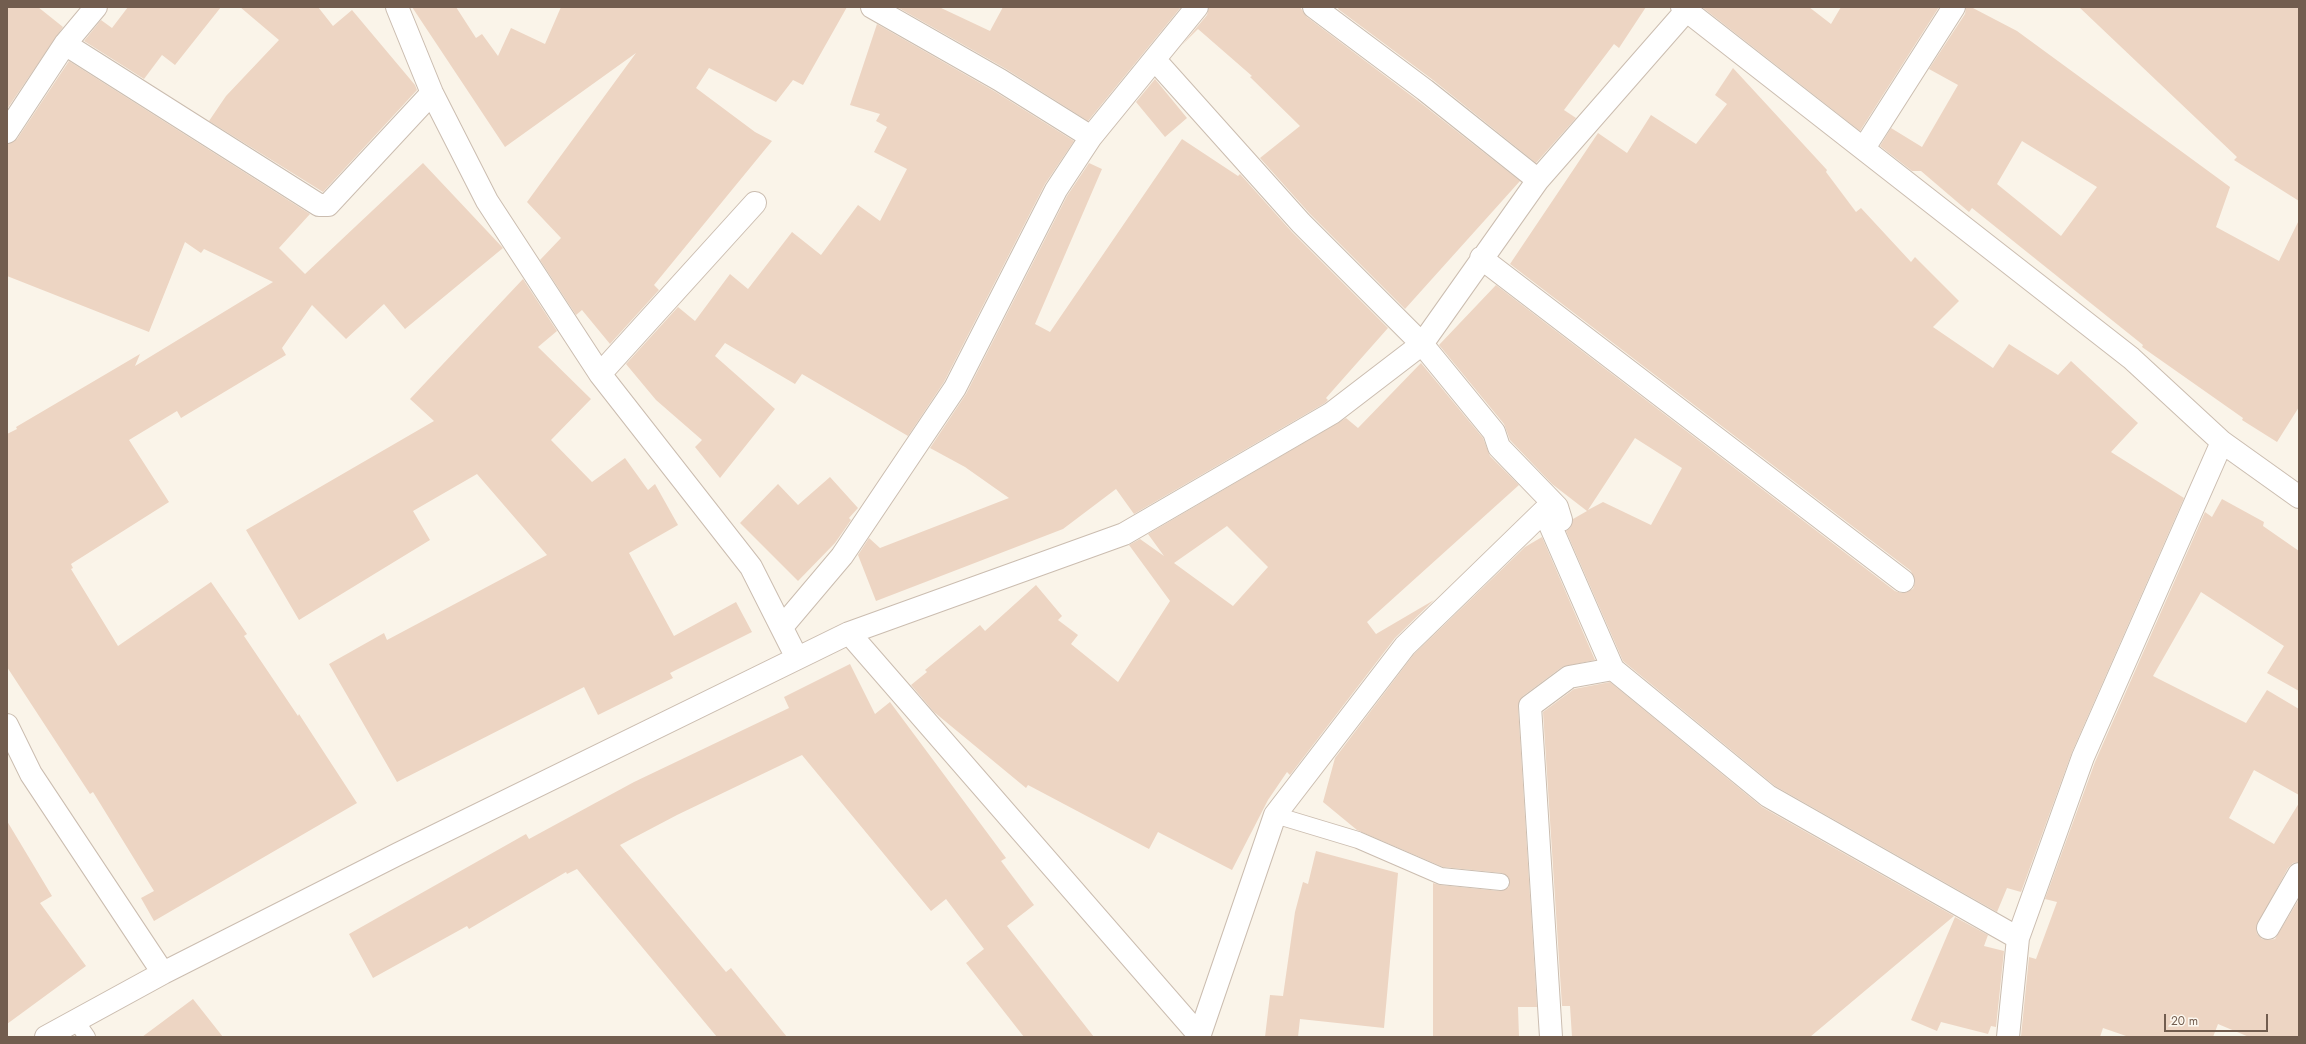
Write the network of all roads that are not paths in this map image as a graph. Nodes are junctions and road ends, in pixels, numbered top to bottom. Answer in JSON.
{"nodes":[{"id":1,"x":96,"y":7,"type":"edge"},
{"id":2,"x":397,"y":7,"type":"edge"},
{"id":3,"x":872,"y":7,"type":"edge"},
{"id":4,"x":1197,"y":7,"type":"edge"},
{"id":5,"x":1314,"y":7,"type":"edge"},
{"id":6,"x":1954,"y":7,"type":"edge"},
{"id":7,"x":1684,"y":9,"type":"edge"},
{"id":8,"x":65,"y":44,"type":"junction"},
{"id":9,"x":1155,"y":60,"type":"junction"},
{"id":10,"x":432,"y":93,"type":"junction"},
{"id":11,"x":7,"y":132,"type":"edge"},
{"id":12,"x":1091,"y":137,"type":"junction"},
{"id":13,"x":1864,"y":148,"type":"junction"},
{"id":14,"x":1538,"y":180,"type":"junction"},
{"id":15,"x":755,"y":203,"type":"dead end"},
{"id":16,"x":1481,"y":258,"type":"junction"},
{"id":17,"x":1422,"y":344,"type":"junction"},
{"id":18,"x":600,"y":374,"type":"junction"},
{"id":19,"x":2222,"y":442,"type":"junction"},
{"id":20,"x":2299,"y":497,"type":"edge"},
{"id":21,"x":1903,"y":581,"type":"dead end"},
{"id":22,"x":782,"y":628,"type":"junction"},
{"id":23,"x":849,"y":633,"type":"junction"},
{"id":24,"x":796,"y":658,"type":"junction"},
{"id":25,"x":1613,"y":669,"type":"junction"},
{"id":26,"x":7,"y":725,"type":"edge"},
{"id":27,"x":1275,"y":814,"type":"junction"},
{"id":28,"x":2299,"y":874,"type":"edge"},
{"id":29,"x":1501,"y":882,"type":"dead end"},
{"id":30,"x":2268,"y":928,"type":"dead end"},
{"id":31,"x":2018,"y":938,"type":"junction"},
{"id":32,"x":163,"y":974,"type":"junction"},
{"id":33,"x":82,"y":1029,"type":"edge"},
{"id":34,"x":1199,"y":1036,"type":"edge"},
{"id":35,"x":46,"y":1037,"type":"edge"},
{"id":36,"x":1551,"y":1037,"type":"edge"},
{"id":37,"x":2008,"y":1037,"type":"edge"}],
"edges":[{"from":1,"to":8,"type":"street"},
{"from":2,"to":10,"type":"street"},
{"from":3,"to":12,"type":"street"},
{"from":4,"to":9,"type":"street"},
{"from":5,"to":14,"type":"street"},
{"from":6,"to":13,"type":"street"},
{"from":7,"to":13,"type":"street"},
{"from":7,"to":14,"type":"street"},
{"from":8,"to":10,"type":"street"},
{"from":8,"to":11,"type":"street"},
{"from":9,"to":12,"type":"street"},
{"from":9,"to":17,"type":"street"},
{"from":10,"to":18,"type":"street"},
{"from":12,"to":22,"type":"street"},
{"from":13,"to":19,"type":"street"},
{"from":14,"to":16,"type":"street"},
{"from":15,"to":18,"type":"street"},
{"from":16,"to":17,"type":"street"},
{"from":16,"to":21,"type":"street"},
{"from":17,"to":23,"type":"street"},
{"from":17,"to":25,"type":"street"},
{"from":18,"to":22,"type":"street"},
{"from":19,"to":20,"type":"street"},
{"from":19,"to":31,"type":"street"},
{"from":22,"to":24,"type":"street"},
{"from":23,"to":24,"type":"street"},
{"from":23,"to":34,"type":"street"},
{"from":24,"to":32,"type":"street"},
{"from":25,"to":27,"type":"street"},
{"from":25,"to":31,"type":"street"},
{"from":25,"to":36,"type":"street"},
{"from":26,"to":32,"type":"street"},
{"from":27,"to":29,"type":"lane"},
{"from":27,"to":34,"type":"street"},
{"from":28,"to":30,"type":"street"},
{"from":31,"to":37,"type":"street"},
{"from":32,"to":33,"type":"street"},
{"from":33,"to":35,"type":"street"}]}
